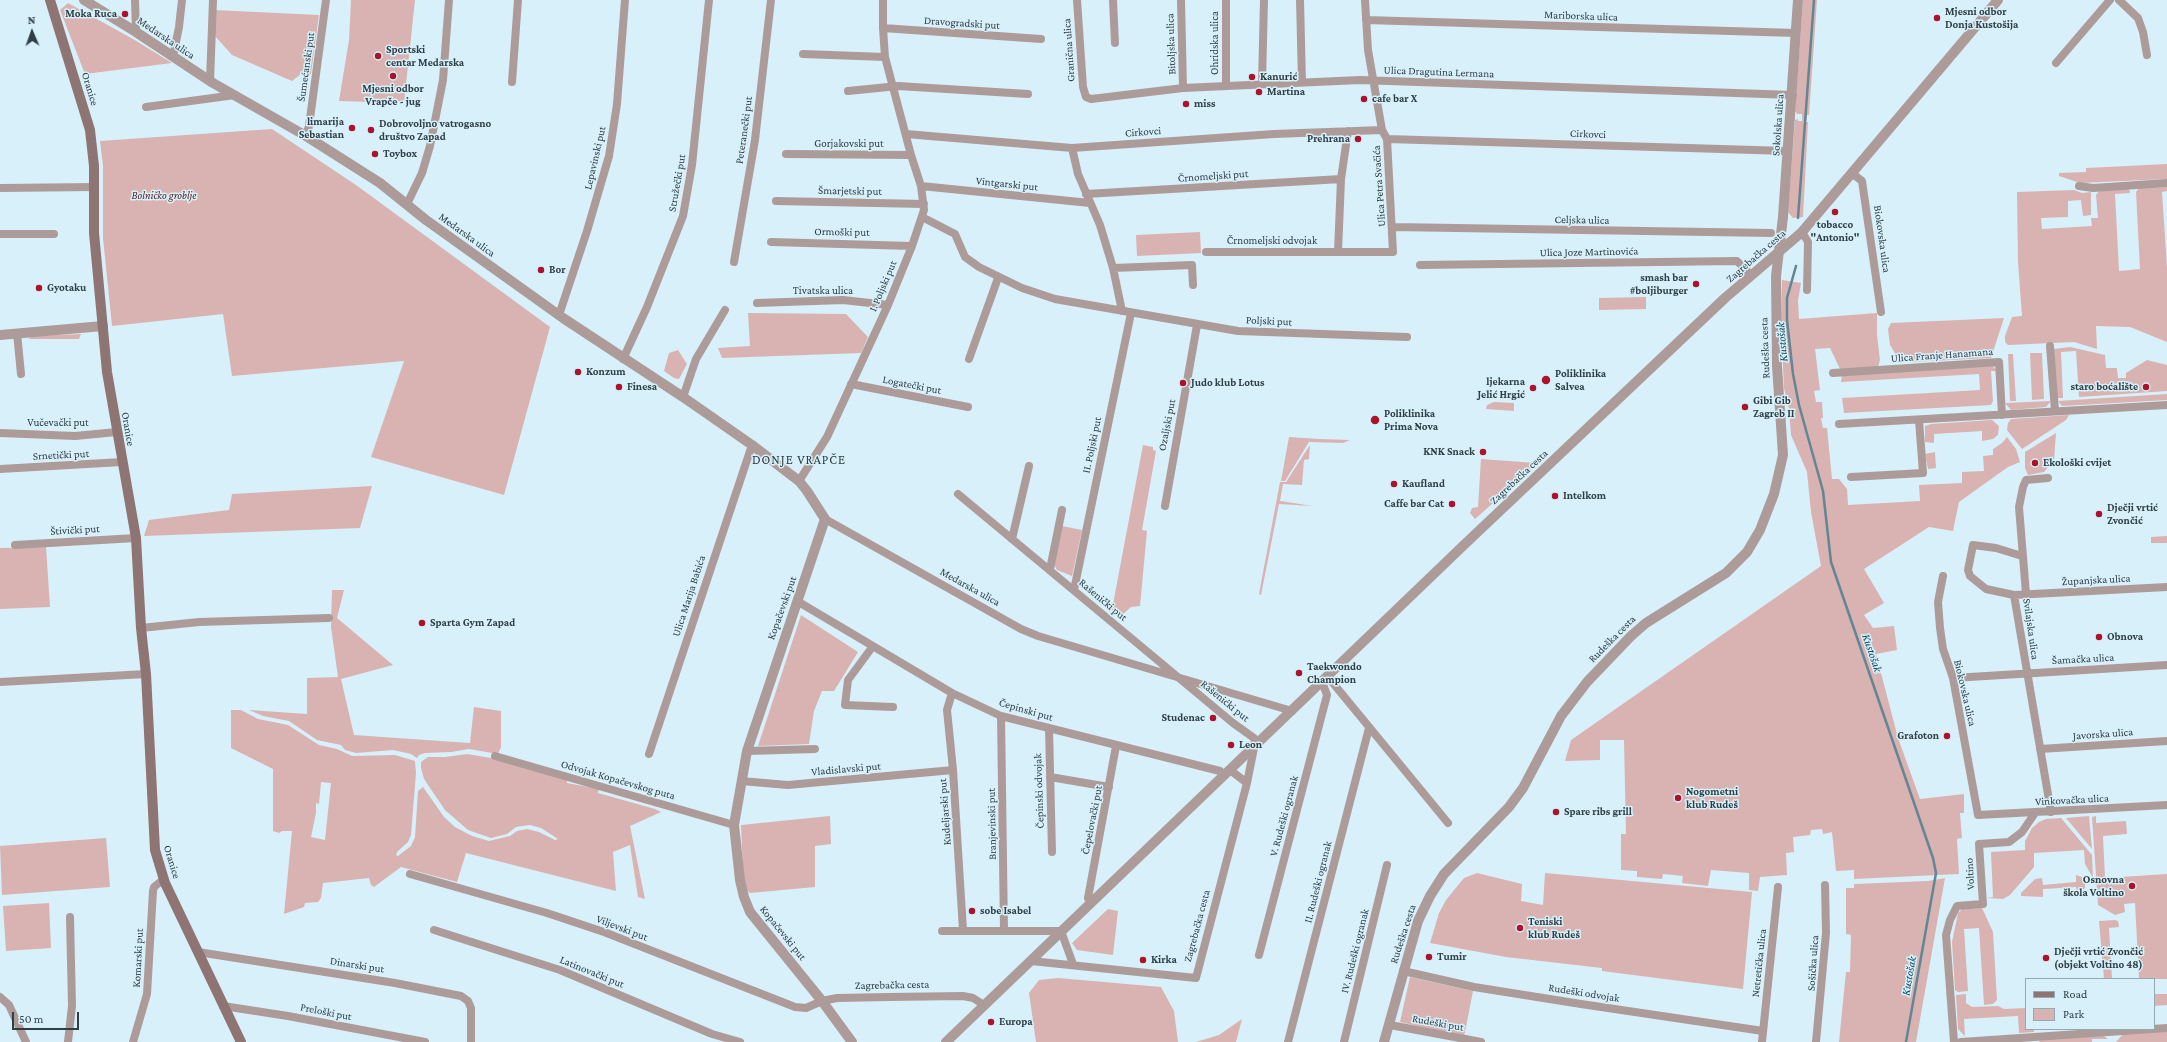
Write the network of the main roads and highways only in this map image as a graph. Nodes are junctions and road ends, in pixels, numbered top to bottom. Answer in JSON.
{"nodes":[{"id":1,"x":50,"y":0,"type":"edge"},
{"id":2,"x":241,"y":1042,"type":"edge"}],
"edges":[{"from":1,"to":2,"type":"main road","name":"Oranice"}]}
